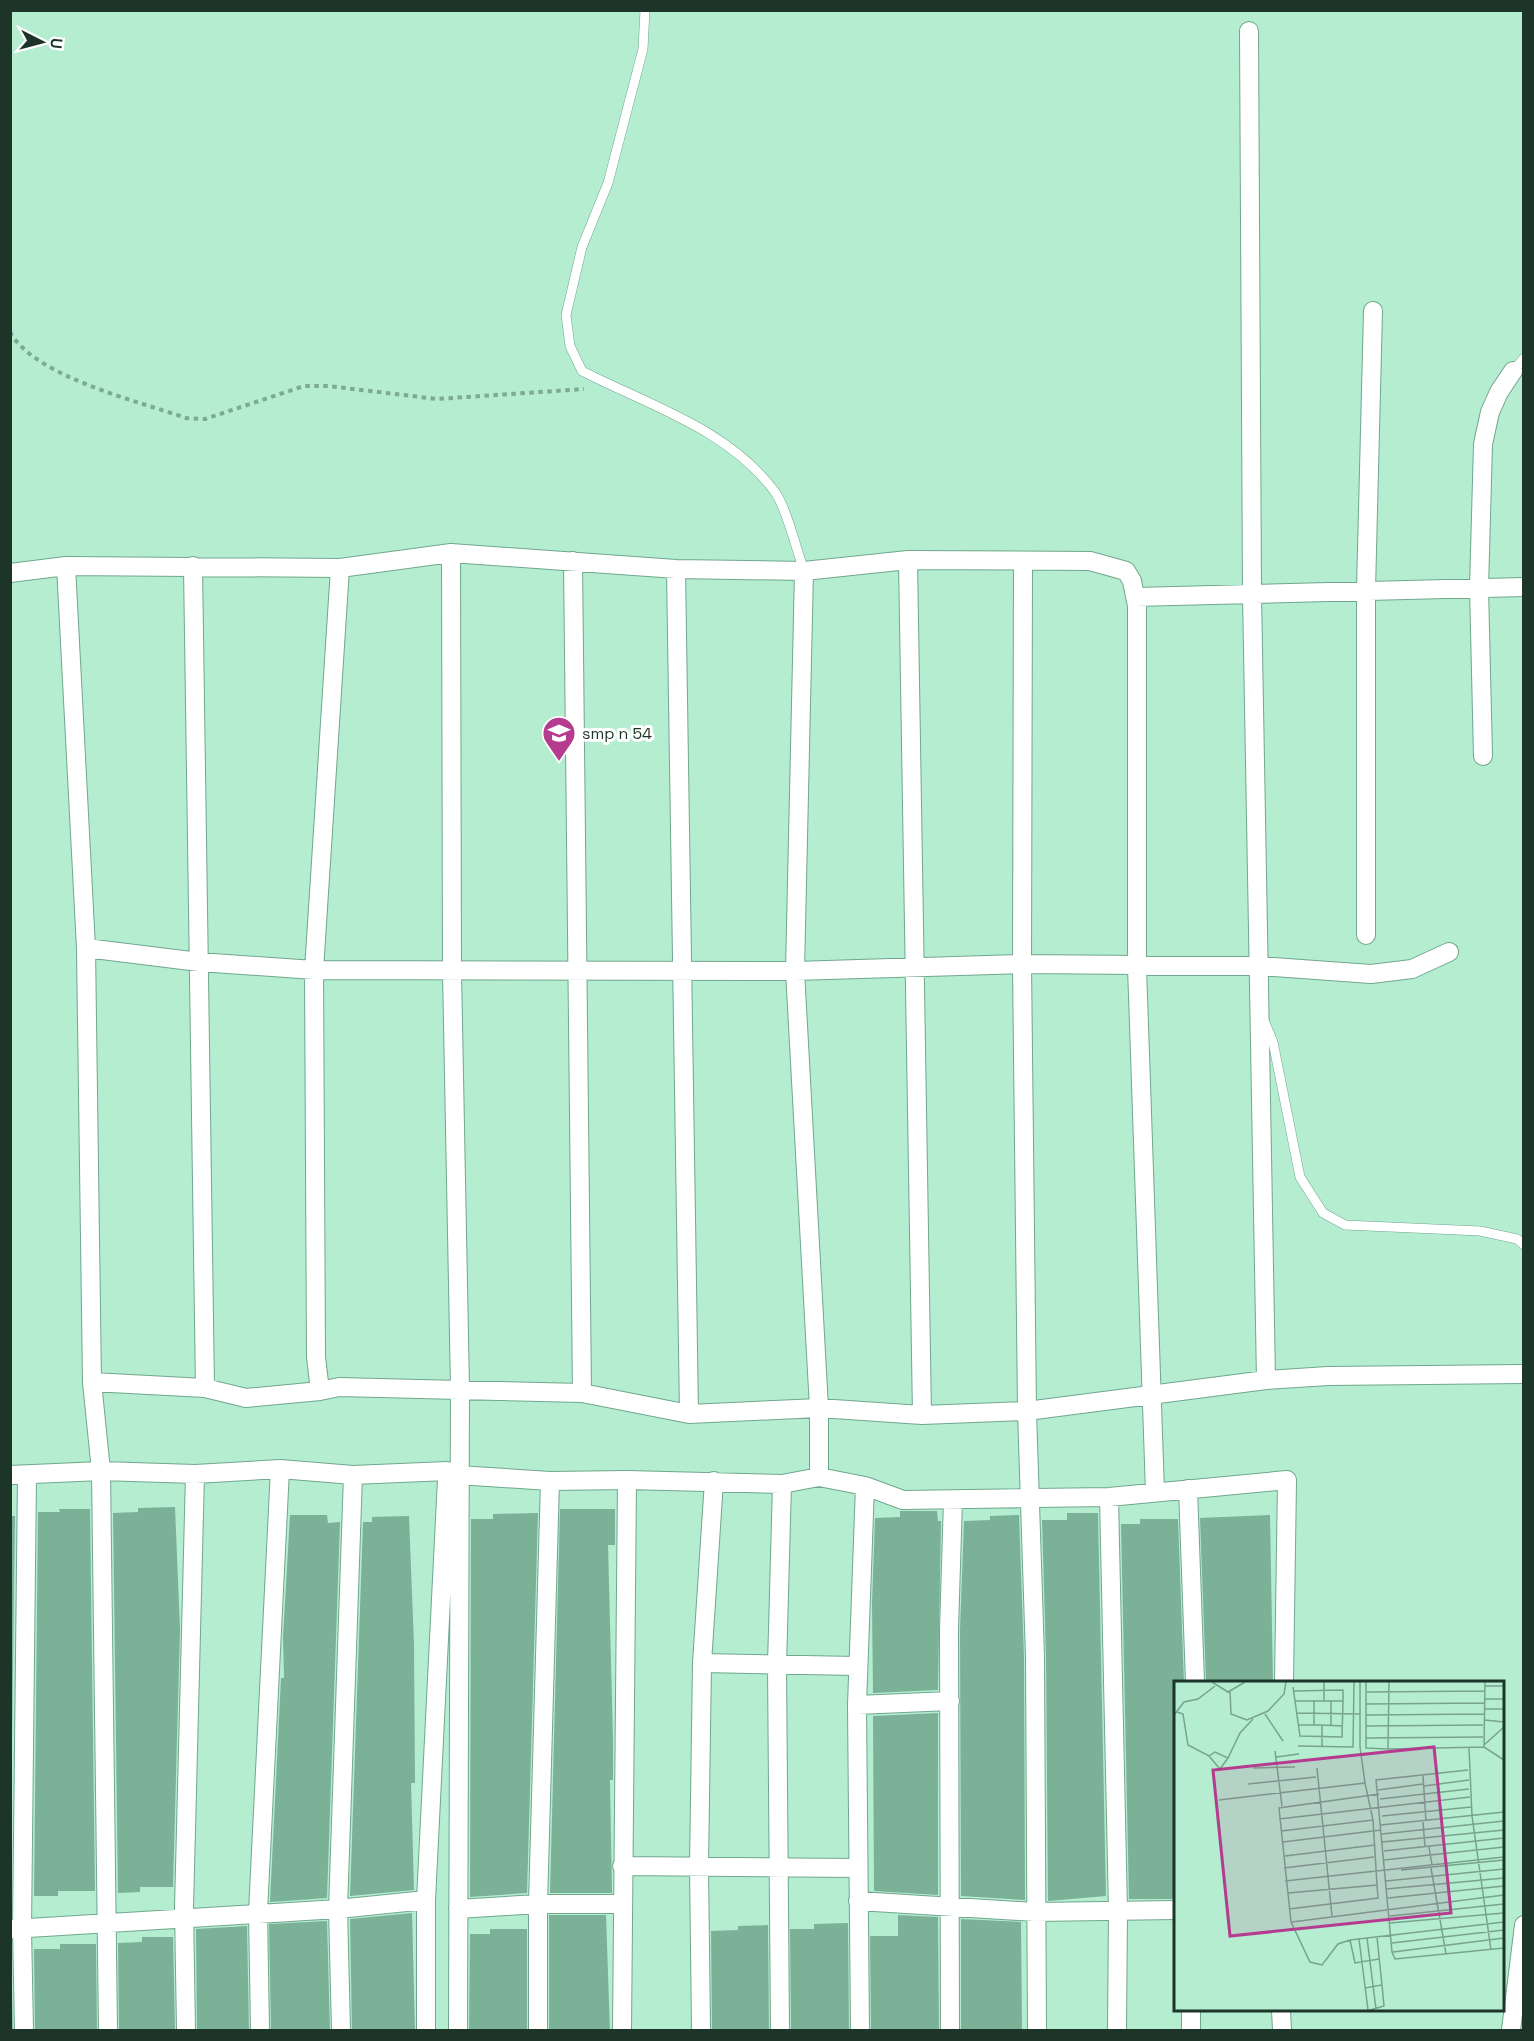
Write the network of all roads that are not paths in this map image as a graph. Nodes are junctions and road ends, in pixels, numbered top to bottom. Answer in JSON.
{"nodes":[{"id":1,"x":645,"y":10,"type":"edge"},
{"id":2,"x":1248,"y":31,"type":"dead end"},
{"id":3,"x":1373,"y":311,"type":"dead end"},
{"id":4,"x":1518,"y":365,"type":"edge"},
{"id":5,"x":451,"y":553,"type":"junction"},
{"id":6,"x":908,"y":560,"type":"junction"},
{"id":7,"x":573,"y":561,"type":"junction"},
{"id":8,"x":1023,"y":562,"type":"junction"},
{"id":9,"x":66,"y":566,"type":"junction"},
{"id":10,"x":193,"y":566,"type":"junction"},
{"id":11,"x":340,"y":568,"type":"junction"},
{"id":12,"x":676,"y":569,"type":"junction"},
{"id":13,"x":804,"y":571,"type":"junction"},
{"id":14,"x":10,"y":573,"type":"edge"},
{"id":15,"x":1524,"y":587,"type":"edge"},
{"id":16,"x":1479,"y":588,"type":"junction"},
{"id":17,"x":1366,"y":590,"type":"junction"},
{"id":18,"x":1252,"y":593,"type":"junction"},
{"id":19,"x":1135,"y":597,"type":"junction"},
{"id":20,"x":1483,"y":756,"type":"dead end"},
{"id":21,"x":1366,"y":935,"type":"dead end"},
{"id":22,"x":86,"y":948,"type":"junction"},
{"id":23,"x":1449,"y":952,"type":"dead end"},
{"id":24,"x":199,"y":962,"type":"junction"},
{"id":25,"x":1022,"y":964,"type":"junction"},
{"id":26,"x":1258,"y":966,"type":"junction"},
{"id":27,"x":1137,"y":967,"type":"junction"},
{"id":28,"x":314,"y":970,"type":"junction"},
{"id":29,"x":914,"y":970,"type":"junction"},
{"id":30,"x":452,"y":971,"type":"junction"},
{"id":31,"x":576,"y":971,"type":"junction"},
{"id":32,"x":683,"y":971,"type":"junction"},
{"id":33,"x":795,"y":971,"type":"junction"},
{"id":34,"x":1258,"y":1008,"type":"junction"},
{"id":35,"x":1524,"y":1245,"type":"edge"},
{"id":36,"x":1524,"y":1374,"type":"edge"},
{"id":37,"x":1266,"y":1380,"type":"junction"},
{"id":38,"x":92,"y":1382,"type":"junction"},
{"id":39,"x":205,"y":1388,"type":"junction"},
{"id":40,"x":460,"y":1389,"type":"junction"},
{"id":41,"x":320,"y":1391,"type":"junction"},
{"id":42,"x":582,"y":1393,"type":"junction"},
{"id":43,"x":1152,"y":1396,"type":"junction"},
{"id":44,"x":819,"y":1408,"type":"junction"},
{"id":45,"x":1027,"y":1411,"type":"junction"},
{"id":46,"x":689,"y":1414,"type":"junction"},
{"id":47,"x":922,"y":1415,"type":"junction"},
{"id":48,"x":280,"y":1469,"type":"junction"},
{"id":49,"x":101,"y":1471,"type":"junction"},
{"id":50,"x":453,"y":1473,"type":"junction"},
{"id":51,"x":195,"y":1474,"type":"junction"},
{"id":52,"x":19,"y":1475,"type":"edge"},
{"id":53,"x":352,"y":1475,"type":"junction"},
{"id":54,"x":819,"y":1477,"type":"junction"},
{"id":55,"x":627,"y":1480,"type":"junction"},
{"id":56,"x":550,"y":1481,"type":"junction"},
{"id":57,"x":714,"y":1481,"type":"junction"},
{"id":58,"x":782,"y":1484,"type":"junction"},
{"id":59,"x":866,"y":1486,"type":"junction"},
{"id":60,"x":1188,"y":1489,"type":"junction"},
{"id":61,"x":1155,"y":1492,"type":"junction"},
{"id":62,"x":1109,"y":1497,"type":"junction"},
{"id":63,"x":1031,"y":1498,"type":"junction"},
{"id":64,"x":953,"y":1500,"type":"junction"},
{"id":65,"x":702,"y":1663,"type":"junction"},
{"id":66,"x":777,"y":1665,"type":"junction"},
{"id":67,"x":857,"y":1666,"type":"junction"},
{"id":68,"x":1195,"y":1681,"type":"edge"},
{"id":69,"x":1284,"y":1681,"type":"edge"},
{"id":70,"x":950,"y":1701,"type":"junction"},
{"id":71,"x":857,"y":1705,"type":"junction"},
{"id":72,"x":622,"y":1866,"type":"junction"},
{"id":73,"x":699,"y":1866,"type":"junction"},
{"id":74,"x":858,"y":1868,"type":"junction"},
{"id":75,"x":778,"y":1869,"type":"junction"},
{"id":76,"x":426,"y":1900,"type":"junction"},
{"id":77,"x":858,"y":1901,"type":"junction"},
{"id":78,"x":538,"y":1904,"type":"junction"},
{"id":79,"x":622,"y":1904,"type":"junction"},
{"id":80,"x":950,"y":1907,"type":"junction"},
{"id":81,"x":338,"y":1909,"type":"junction"},
{"id":82,"x":458,"y":1909,"type":"junction"},
{"id":83,"x":1118,"y":1910,"type":"junction"},
{"id":84,"x":1174,"y":1910,"type":"edge"},
{"id":85,"x":258,"y":1912,"type":"junction"},
{"id":86,"x":1035,"y":1912,"type":"junction"},
{"id":87,"x":185,"y":1918,"type":"junction"},
{"id":88,"x":106,"y":1924,"type":"junction"},
{"id":89,"x":1524,"y":1925,"type":"edge"},
{"id":90,"x":16,"y":1929,"type":"edge"},
{"id":91,"x":1191,"y":2011,"type":"edge"},
{"id":92,"x":1281,"y":2011,"type":"edge"},
{"id":93,"x":24,"y":2031,"type":"edge"},
{"id":94,"x":108,"y":2031,"type":"edge"},
{"id":95,"x":186,"y":2031,"type":"edge"},
{"id":96,"x":260,"y":2031,"type":"edge"},
{"id":97,"x":340,"y":2031,"type":"edge"},
{"id":98,"x":426,"y":2031,"type":"edge"},
{"id":99,"x":458,"y":2031,"type":"edge"},
{"id":100,"x":538,"y":2031,"type":"edge"},
{"id":101,"x":622,"y":2031,"type":"edge"},
{"id":102,"x":701,"y":2031,"type":"edge"},
{"id":103,"x":780,"y":2031,"type":"edge"},
{"id":104,"x":860,"y":2031,"type":"edge"},
{"id":105,"x":950,"y":2031,"type":"edge"},
{"id":106,"x":1037,"y":2031,"type":"edge"},
{"id":107,"x":1117,"y":2031,"type":"edge"},
{"id":108,"x":1191,"y":2031,"type":"edge"},
{"id":109,"x":1282,"y":2031,"type":"edge"},
{"id":110,"x":1512,"y":2031,"type":"edge"}],
"edges":[{"from":1,"to":13,"type":"lane"},
{"from":2,"to":18,"type":"street"},
{"from":3,"to":17,"type":"street"},
{"from":4,"to":16,"type":"street"},
{"from":5,"to":7,"type":"street"},
{"from":5,"to":11,"type":"street"},
{"from":5,"to":30,"type":"street"},
{"from":6,"to":8,"type":"street"},
{"from":6,"to":13,"type":"street"},
{"from":6,"to":29,"type":"street"},
{"from":7,"to":12,"type":"street"},
{"from":7,"to":31,"type":"street"},
{"from":8,"to":19,"type":"street"},
{"from":8,"to":25,"type":"street"},
{"from":9,"to":10,"type":"street"},
{"from":9,"to":14,"type":"street"},
{"from":9,"to":22,"type":"street"},
{"from":10,"to":11,"type":"street"},
{"from":10,"to":24,"type":"street"},
{"from":11,"to":28,"type":"street"},
{"from":12,"to":13,"type":"street"},
{"from":12,"to":32,"type":"street"},
{"from":13,"to":33,"type":"street"},
{"from":15,"to":16,"type":"street"},
{"from":16,"to":17,"type":"street"},
{"from":16,"to":20,"type":"street"},
{"from":17,"to":18,"type":"street"},
{"from":17,"to":21,"type":"street"},
{"from":18,"to":19,"type":"street"},
{"from":18,"to":26,"type":"street"},
{"from":19,"to":27,"type":"street"},
{"from":22,"to":24,"type":"street"},
{"from":22,"to":38,"type":"street"},
{"from":23,"to":26,"type":"street"},
{"from":24,"to":28,"type":"street"},
{"from":24,"to":39,"type":"street"},
{"from":25,"to":27,"type":"street"},
{"from":25,"to":29,"type":"street"},
{"from":25,"to":45,"type":"street"},
{"from":26,"to":27,"type":"street"},
{"from":26,"to":34,"type":"street"},
{"from":27,"to":43,"type":"street"},
{"from":28,"to":30,"type":"street"},
{"from":28,"to":41,"type":"street"},
{"from":29,"to":33,"type":"street"},
{"from":29,"to":47,"type":"street"},
{"from":30,"to":31,"type":"street"},
{"from":30,"to":40,"type":"street"},
{"from":31,"to":32,"type":"street"},
{"from":31,"to":42,"type":"street"},
{"from":32,"to":33,"type":"street"},
{"from":32,"to":46,"type":"street"},
{"from":33,"to":44,"type":"street"},
{"from":34,"to":35,"type":"lane"},
{"from":34,"to":37,"type":"street"},
{"from":36,"to":37,"type":"street"},
{"from":37,"to":43,"type":"street"},
{"from":38,"to":39,"type":"street"},
{"from":38,"to":49,"type":"street"},
{"from":39,"to":41,"type":"street"},
{"from":40,"to":41,"type":"street"},
{"from":40,"to":42,"type":"street"},
{"from":40,"to":50,"type":"street"},
{"from":42,"to":46,"type":"street"},
{"from":43,"to":45,"type":"street"},
{"from":43,"to":61,"type":"street"},
{"from":44,"to":46,"type":"street"},
{"from":44,"to":47,"type":"street"},
{"from":44,"to":54,"type":"street"},
{"from":45,"to":47,"type":"street"},
{"from":45,"to":63,"type":"street"},
{"from":48,"to":51,"type":"street"},
{"from":48,"to":53,"type":"street"},
{"from":48,"to":85,"type":"street"},
{"from":49,"to":51,"type":"street"},
{"from":49,"to":52,"type":"street"},
{"from":49,"to":88,"type":"street"},
{"from":50,"to":53,"type":"street"},
{"from":50,"to":56,"type":"street"},
{"from":50,"to":76,"type":"street"},
{"from":50,"to":82,"type":"street"},
{"from":51,"to":87,"type":"street"},
{"from":52,"to":90,"type":"street"},
{"from":53,"to":81,"type":"street"},
{"from":54,"to":58,"type":"street"},
{"from":54,"to":59,"type":"street"},
{"from":55,"to":56,"type":"street"},
{"from":55,"to":57,"type":"street"},
{"from":55,"to":72,"type":"street"},
{"from":56,"to":78,"type":"street"},
{"from":57,"to":58,"type":"street"},
{"from":57,"to":65,"type":"street"},
{"from":58,"to":66,"type":"street"},
{"from":59,"to":64,"type":"street"},
{"from":59,"to":67,"type":"street"},
{"from":60,"to":61,"type":"street"},
{"from":60,"to":68,"type":"street"},
{"from":60,"to":69,"type":"street"},
{"from":61,"to":62,"type":"street"},
{"from":62,"to":63,"type":"street"},
{"from":62,"to":83,"type":"street"},
{"from":63,"to":64,"type":"street"},
{"from":63,"to":86,"type":"street"},
{"from":64,"to":70,"type":"street"},
{"from":65,"to":66,"type":"street"},
{"from":65,"to":73,"type":"street"},
{"from":66,"to":67,"type":"street"},
{"from":66,"to":75,"type":"street"},
{"from":67,"to":71,"type":"street"},
{"from":70,"to":71,"type":"street"},
{"from":70,"to":80,"type":"street"},
{"from":71,"to":74,"type":"street"},
{"from":72,"to":73,"type":"street"},
{"from":72,"to":79,"type":"street"},
{"from":73,"to":75,"type":"street"},
{"from":73,"to":102,"type":"street"},
{"from":74,"to":75,"type":"street"},
{"from":74,"to":77,"type":"street"},
{"from":75,"to":103,"type":"street"},
{"from":76,"to":81,"type":"street"},
{"from":76,"to":98,"type":"street"},
{"from":77,"to":80,"type":"street"},
{"from":77,"to":104,"type":"street"},
{"from":78,"to":79,"type":"street"},
{"from":78,"to":82,"type":"street"},
{"from":78,"to":100,"type":"street"},
{"from":79,"to":101,"type":"street"},
{"from":80,"to":86,"type":"street"},
{"from":80,"to":105,"type":"street"},
{"from":81,"to":85,"type":"street"},
{"from":81,"to":97,"type":"street"},
{"from":82,"to":99,"type":"street"},
{"from":83,"to":84,"type":"street"},
{"from":83,"to":86,"type":"street"},
{"from":83,"to":107,"type":"street"},
{"from":85,"to":87,"type":"street"},
{"from":85,"to":96,"type":"street"},
{"from":86,"to":106,"type":"street"},
{"from":87,"to":88,"type":"street"},
{"from":87,"to":95,"type":"street"},
{"from":88,"to":90,"type":"street"},
{"from":88,"to":94,"type":"street"},
{"from":89,"to":110,"type":"street"},
{"from":90,"to":93,"type":"street"},
{"from":91,"to":108,"type":"street"},
{"from":92,"to":109,"type":"street"}]}
